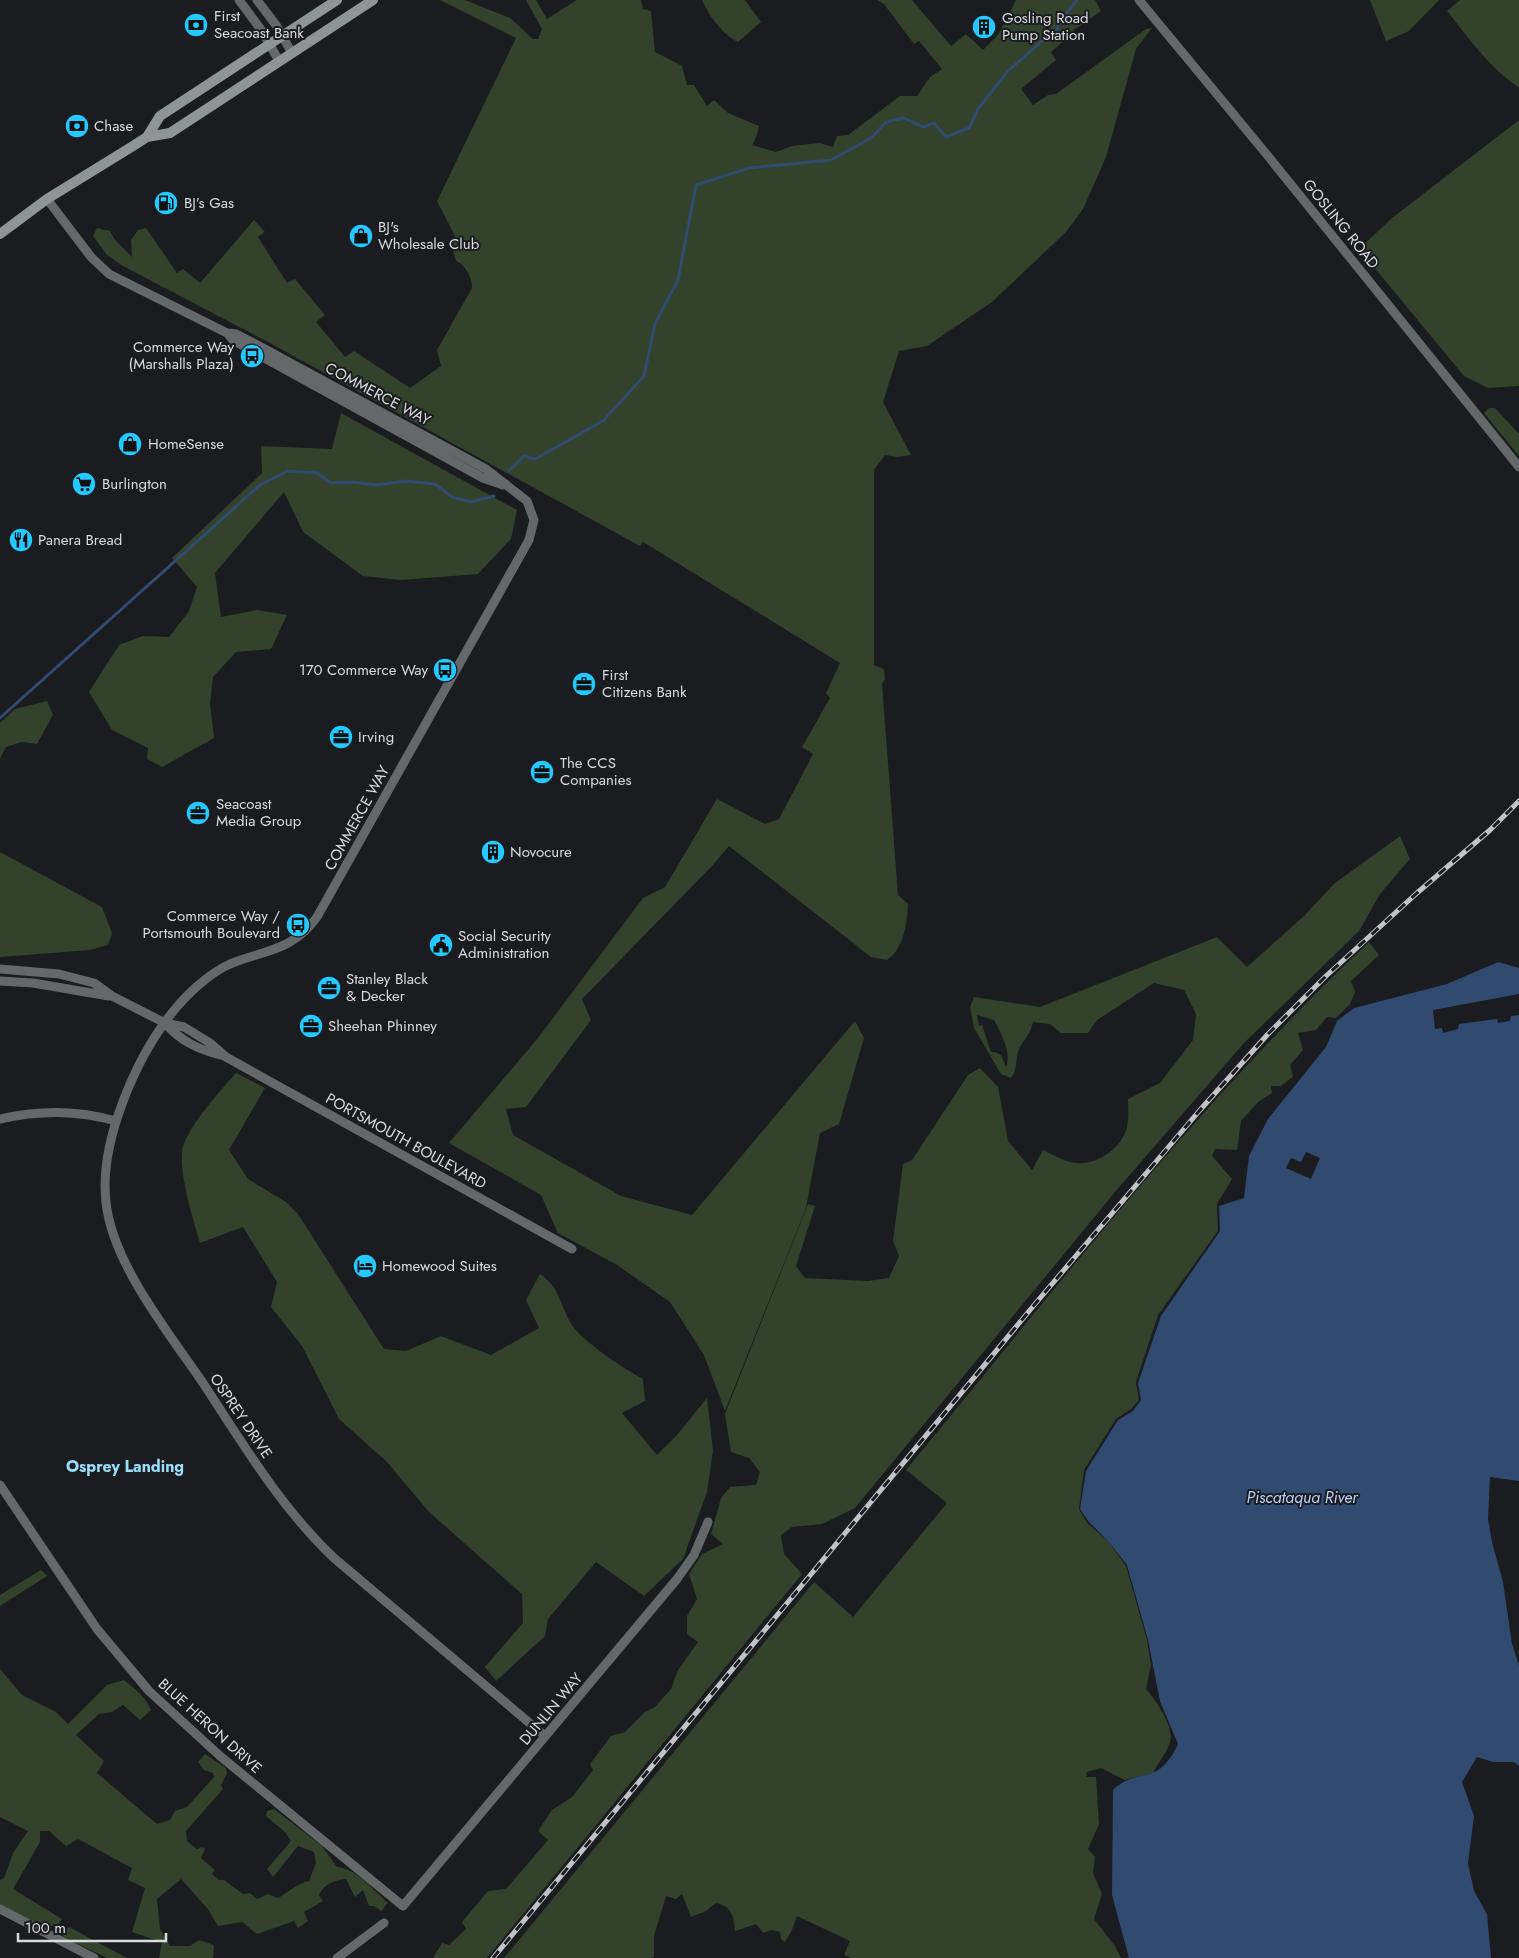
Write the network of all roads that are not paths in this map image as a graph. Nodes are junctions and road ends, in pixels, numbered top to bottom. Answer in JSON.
{"nodes":[{"id":1,"x":239,"y":0,"type":"edge"},
{"id":2,"x":257,"y":0,"type":"edge"},
{"id":3,"x":337,"y":0,"type":"edge"},
{"id":4,"x":373,"y":0,"type":"edge"},
{"id":5,"x":1139,"y":0,"type":"edge"},
{"id":6,"x":282,"y":36,"type":"junction"},
{"id":7,"x":270,"y":44,"type":"junction"},
{"id":8,"x":292,"y":53,"type":"junction"},
{"id":9,"x":279,"y":61,"type":"junction"},
{"id":10,"x":147,"y":137,"type":"junction"},
{"id":11,"x":47,"y":199,"type":"junction"},
{"id":12,"x":0,"y":234,"type":"edge"},
{"id":13,"x":1519,"y":467,"type":"edge"},
{"id":14,"x":0,"y":969,"type":"edge"},
{"id":15,"x":0,"y":981,"type":"edge"},
{"id":16,"x":112,"y":996,"type":"junction"},
{"id":17,"x":165,"y":1023,"type":"junction"},
{"id":18,"x":0,"y":1119,"type":"edge"},
{"id":19,"x":116,"y":1122,"type":"junction"},
{"id":20,"x":572,"y":1250,"type":"dead end"},
{"id":21,"x":0,"y":1485,"type":"edge"},
{"id":22,"x":708,"y":1522,"type":"dead end"},
{"id":23,"x":545,"y":1736,"type":"junction"},
{"id":24,"x":403,"y":1906,"type":"joint"},
{"id":25,"x":0,"y":1909,"type":"edge"},
{"id":26,"x":384,"y":1923,"type":"dead end"},
{"id":27,"x":94,"y":1958,"type":"edge"},
{"id":28,"x":337,"y":1958,"type":"edge"}],
"edges":[{"from":1,"to":7,"type":"street"},
{"from":2,"to":6,"type":"street"},
{"from":3,"to":6,"type":"main road"},
{"from":4,"to":8,"type":"main road"},
{"from":5,"to":13,"type":"street","name":"GOSLING ROAD"},
{"from":6,"to":7,"type":"main road"},
{"from":6,"to":8,"type":"street"},
{"from":7,"to":9,"type":"street"},
{"from":7,"to":10,"type":"main road"},
{"from":8,"to":9,"type":"main road"},
{"from":9,"to":10,"type":"main road"},
{"from":10,"to":11,"type":"main road"},
{"from":11,"to":12,"type":"main road"},
{"from":11,"to":17,"type":"street","name":"COMMERCE WAY"},
{"from":14,"to":16,"type":"street","name":"PORTSMOUTH BOULEVARD"},
{"from":15,"to":16,"type":"street","name":"PORTSMOUTH BOULEVARD"},
{"from":16,"to":17,"type":"street","name":"PORTSMOUTH BOULEVARD"},
{"from":17,"to":19,"type":"street","name":"OSPREY DRIVE"},
{"from":17,"to":20,"type":"street","name":"PORTSMOUTH BOULEVARD"},
{"from":18,"to":19,"type":"street"},
{"from":19,"to":23,"type":"street","name":"OSPREY DRIVE"},
{"from":21,"to":24,"type":"street","name":"BLUE HERON DRIVE"},
{"from":22,"to":23,"type":"street","name":"DUNLIN WAY"},
{"from":23,"to":24,"type":"street","name":"DUNLIN WAY"},
{"from":25,"to":27,"type":"street"},
{"from":26,"to":28,"type":"street"}]}
